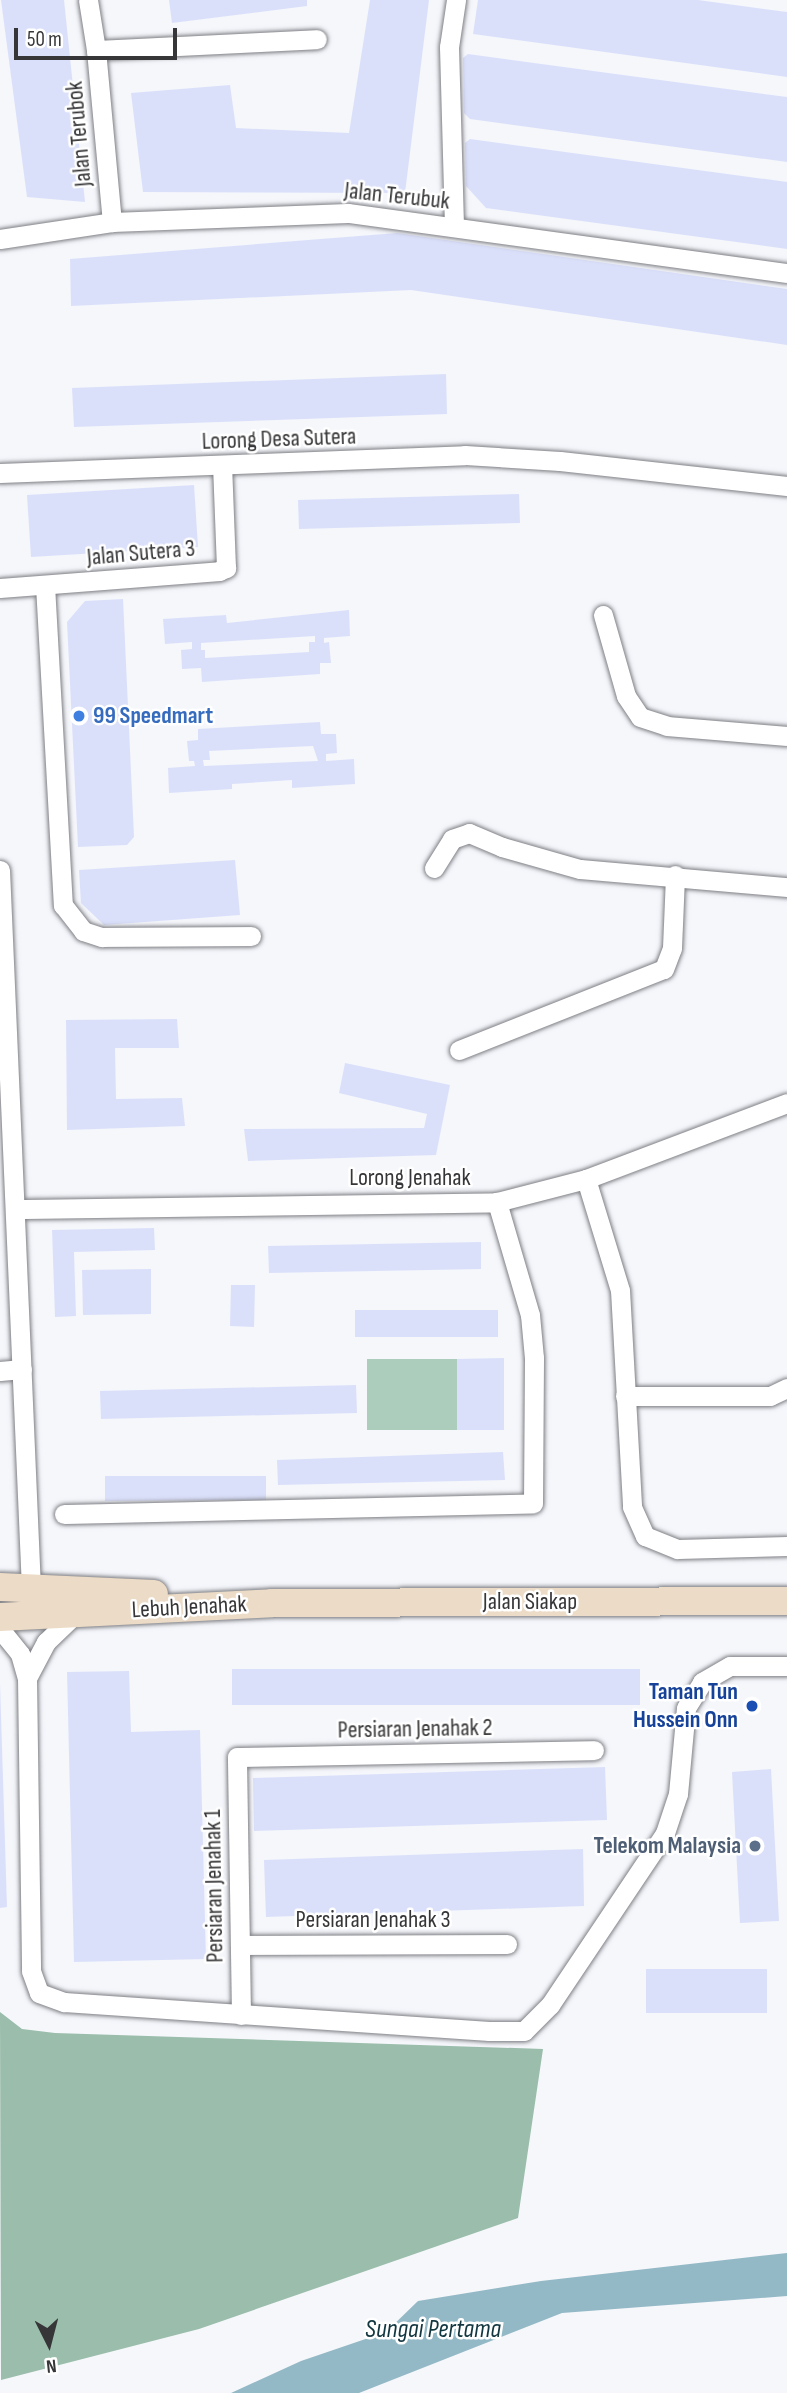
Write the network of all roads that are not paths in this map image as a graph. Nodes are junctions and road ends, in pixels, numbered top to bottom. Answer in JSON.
{"nodes":[{"id":1,"x":88,"y":0,"type":"edge"},
{"id":2,"x":456,"y":0,"type":"edge"},
{"id":3,"x":317,"y":39,"type":"dead end"},
{"id":4,"x":96,"y":50,"type":"junction"},
{"id":5,"x":112,"y":222,"type":"junction"},
{"id":6,"x":454,"y":226,"type":"junction"},
{"id":7,"x":0,"y":239,"type":"edge"},
{"id":8,"x":787,"y":273,"type":"edge"},
{"id":9,"x":222,"y":466,"type":"junction"},
{"id":10,"x":0,"y":473,"type":"edge"},
{"id":11,"x":787,"y":486,"type":"edge"},
{"id":12,"x":45,"y":585,"type":"junction"},
{"id":13,"x":0,"y":588,"type":"edge"},
{"id":14,"x":603,"y":615,"type":"dead end"},
{"id":15,"x":787,"y":736,"type":"edge"},
{"id":16,"x":434,"y":868,"type":"dead end"},
{"id":17,"x":0,"y":870,"type":"edge"},
{"id":18,"x":675,"y":875,"type":"junction"},
{"id":19,"x":787,"y":887,"type":"edge"},
{"id":20,"x":251,"y":936,"type":"dead end"},
{"id":21,"x":4,"y":987,"type":"edge"},
{"id":22,"x":459,"y":1050,"type":"dead end"},
{"id":23,"x":787,"y":1103,"type":"edge"},
{"id":24,"x":586,"y":1179,"type":"junction"},
{"id":25,"x":497,"y":1202,"type":"junction"},
{"id":26,"x":16,"y":1209,"type":"junction"},
{"id":27,"x":22,"y":1369,"type":"junction"},
{"id":28,"x":0,"y":1371,"type":"edge"},
{"id":29,"x":787,"y":1388,"type":"edge"},
{"id":30,"x":625,"y":1396,"type":"junction"},
{"id":31,"x":64,"y":1514,"type":"dead end"},
{"id":32,"x":787,"y":1546,"type":"edge"},
{"id":33,"x":0,"y":1587,"type":"edge"},
{"id":34,"x":31,"y":1588,"type":"junction"},
{"id":35,"x":787,"y":1601,"type":"edge"},
{"id":36,"x":272,"y":1602,"type":"junction"},
{"id":37,"x":76,"y":1613,"type":"junction"},
{"id":38,"x":0,"y":1617,"type":"edge"},
{"id":39,"x":0,"y":1629,"type":"edge"},
{"id":40,"x":787,"y":1666,"type":"edge"},
{"id":41,"x":27,"y":1678,"type":"junction"},
{"id":42,"x":594,"y":1750,"type":"dead end"},
{"id":43,"x":237,"y":1757,"type":"joint"},
{"id":44,"x":507,"y":1944,"type":"dead end"},
{"id":45,"x":240,"y":1945,"type":"junction"},
{"id":46,"x":241,"y":2015,"type":"junction"}],
"edges":[{"from":1,"to":4,"type":"street","name":"Jalan Terubok"},
{"from":2,"to":6,"type":"street"},
{"from":3,"to":4,"type":"street"},
{"from":4,"to":5,"type":"street","name":"Jalan Terubok"},
{"from":5,"to":6,"type":"street","name":"Jalan Terubuk"},
{"from":5,"to":7,"type":"street","name":"Jalan Terubuk"},
{"from":6,"to":8,"type":"street","name":"Jalan Terubuk"},
{"from":9,"to":10,"type":"street","name":"Lorong Desa Sutera"},
{"from":9,"to":11,"type":"street","name":"Lorong Desa Sutera"},
{"from":9,"to":12,"type":"street","name":"Jalan Sutera 3"},
{"from":12,"to":13,"type":"street","name":"Jalan Sutera 3"},
{"from":12,"to":20,"type":"street"},
{"from":14,"to":15,"type":"street"},
{"from":16,"to":18,"type":"street"},
{"from":17,"to":21,"type":"street"},
{"from":18,"to":19,"type":"street"},
{"from":18,"to":22,"type":"street"},
{"from":21,"to":26,"type":"street"},
{"from":23,"to":24,"type":"street","name":"Lorong Jenahak"},
{"from":24,"to":25,"type":"street","name":"Lorong Jenahak"},
{"from":24,"to":30,"type":"street"},
{"from":25,"to":26,"type":"street","name":"Lorong Jenahak"},
{"from":25,"to":31,"type":"street"},
{"from":26,"to":27,"type":"street"},
{"from":27,"to":28,"type":"street"},
{"from":27,"to":34,"type":"street"},
{"from":29,"to":30,"type":"street"},
{"from":30,"to":32,"type":"street"},
{"from":33,"to":34,"type":"street","name":"Lebuh Jenahak"},
{"from":34,"to":36,"type":"street","name":"Lebuh Jenahak"},
{"from":35,"to":36,"type":"street","name":"Jalan Siakap"},
{"from":36,"to":37,"type":"street","name":"Lebuh Jenahak"},
{"from":37,"to":38,"type":"street","name":"Lebuh Jenahak"},
{"from":37,"to":41,"type":"street"},
{"from":39,"to":41,"type":"street"},
{"from":40,"to":46,"type":"street"},
{"from":41,"to":46,"type":"street"},
{"from":42,"to":43,"type":"street","name":"Persiaran Jenahak 2"},
{"from":43,"to":45,"type":"street","name":"Persiaran Jenahak 1"},
{"from":44,"to":45,"type":"street","name":"Persiaran Jenahak 3"},
{"from":45,"to":46,"type":"street","name":"Persiaran Jenahak 1"}]}
